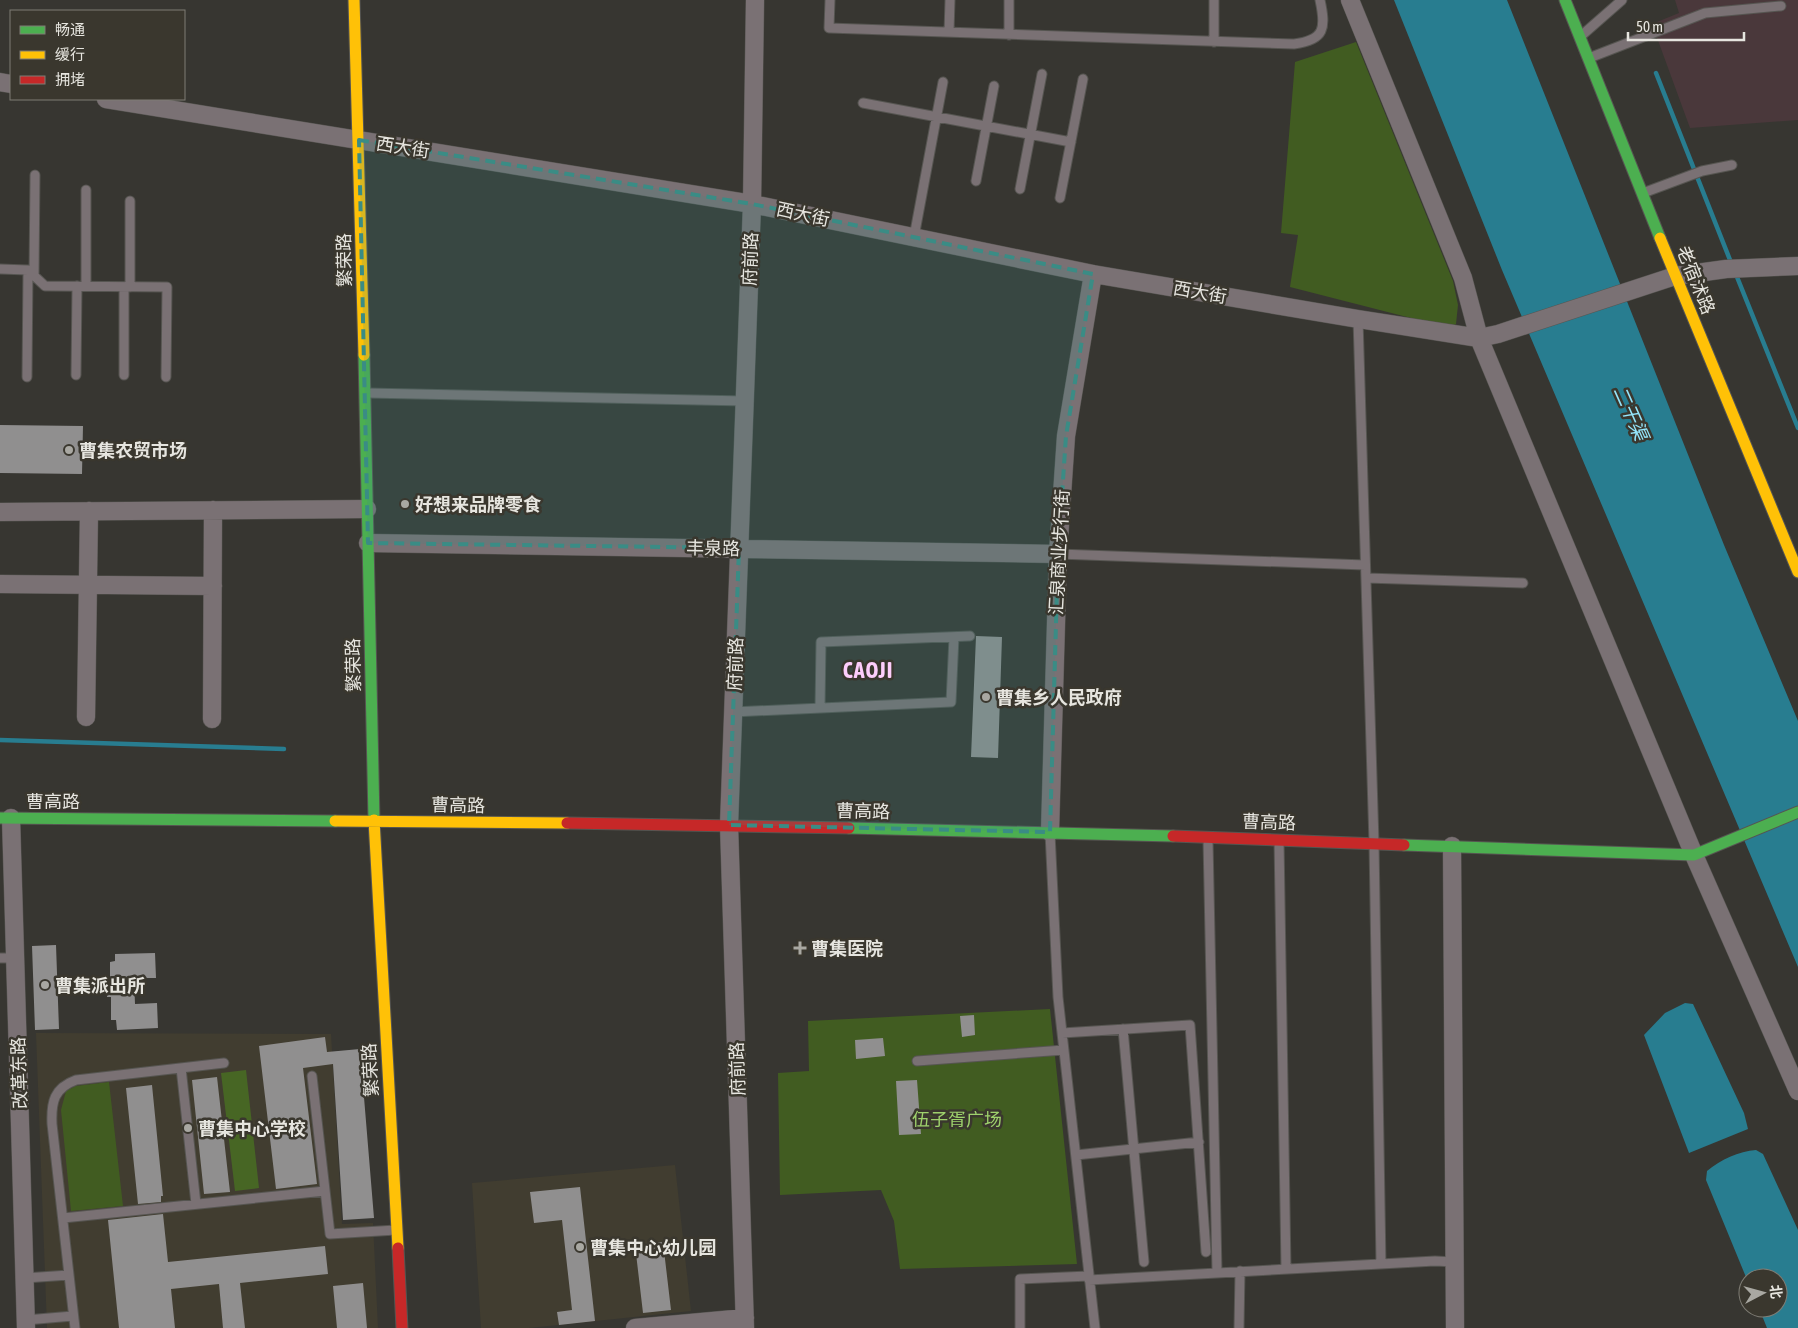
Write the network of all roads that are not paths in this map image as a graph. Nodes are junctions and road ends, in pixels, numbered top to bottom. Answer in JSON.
{"nodes":[{"id":1,"x":354,"y":0,"type":"edge"},
{"id":2,"x":755,"y":0,"type":"edge"},
{"id":3,"x":830,"y":0,"type":"edge"},
{"id":4,"x":950,"y":0,"type":"edge"},
{"id":5,"x":1009,"y":0,"type":"edge"},
{"id":6,"x":1214,"y":0,"type":"edge"},
{"id":7,"x":1320,"y":0,"type":"edge"},
{"id":8,"x":1350,"y":0,"type":"edge"},
{"id":9,"x":1565,"y":0,"type":"edge"},
{"id":10,"x":1622,"y":0,"type":"edge"},
{"id":11,"x":1781,"y":6,"type":"dead end"},
{"id":12,"x":949,"y":32,"type":"junction"},
{"id":13,"x":1008,"y":34,"type":"junction"},
{"id":14,"x":1580,"y":37,"type":"junction"},
{"id":15,"x":1214,"y":42,"type":"junction"},
{"id":16,"x":1589,"y":58,"type":"junction"},
{"id":17,"x":1042,"y":74,"type":"dead end"},
{"id":18,"x":1083,"y":79,"type":"dead end"},
{"id":19,"x":943,"y":82,"type":"dead end"},
{"id":20,"x":994,"y":86,"type":"dead end"},
{"id":21,"x":112,"y":100,"type":"edge"},
{"id":22,"x":863,"y":103,"type":"dead end"},
{"id":23,"x":937,"y":117,"type":"junction"},
{"id":24,"x":986,"y":126,"type":"junction"},
{"id":25,"x":1030,"y":134,"type":"junction"},
{"id":26,"x":359,"y":140,"type":"junction"},
{"id":27,"x":1071,"y":142,"type":"junction"},
{"id":28,"x":1732,"y":165,"type":"dead end"},
{"id":29,"x":35,"y":174,"type":"dead end"},
{"id":30,"x":976,"y":180,"type":"dead end"},
{"id":31,"x":86,"y":190,"type":"dead end"},
{"id":32,"x":1020,"y":190,"type":"dead end"},
{"id":33,"x":1643,"y":194,"type":"junction"},
{"id":34,"x":1060,"y":198,"type":"dead end"},
{"id":35,"x":130,"y":201,"type":"dead end"},
{"id":36,"x":752,"y":204,"type":"junction"},
{"id":37,"x":914,"y":237,"type":"junction"},
{"id":38,"x":1798,"y":266,"type":"edge"},
{"id":39,"x":0,"y":269,"type":"edge"},
{"id":40,"x":31,"y":273,"type":"junction"},
{"id":41,"x":1093,"y":274,"type":"junction"},
{"id":42,"x":1675,"y":276,"type":"junction"},
{"id":43,"x":82,"y":286,"type":"junction"},
{"id":44,"x":127,"y":287,"type":"junction"},
{"id":45,"x":1358,"y":319,"type":"junction"},
{"id":46,"x":1480,"y":338,"type":"junction"},
{"id":47,"x":76,"y":375,"type":"dead end"},
{"id":48,"x":124,"y":375,"type":"dead end"},
{"id":49,"x":28,"y":377,"type":"dead end"},
{"id":50,"x":166,"y":377,"type":"dead end"},
{"id":51,"x":364,"y":393,"type":"junction"},
{"id":52,"x":744,"y":402,"type":"junction"},
{"id":53,"x":367,"y":509,"type":"junction"},
{"id":54,"x":213,"y":510,"type":"junction"},
{"id":55,"x":89,"y":511,"type":"junction"},
{"id":56,"x":0,"y":512,"type":"edge"},
{"id":57,"x":368,"y":542,"type":"junction"},
{"id":58,"x":739,"y":548,"type":"junction"},
{"id":59,"x":1058,"y":554,"type":"junction"},
{"id":60,"x":1366,"y":565,"type":"junction"},
{"id":61,"x":1798,"y":572,"type":"edge"},
{"id":62,"x":1366,"y":578,"type":"junction"},
{"id":63,"x":1523,"y":583,"type":"dead end"},
{"id":64,"x":0,"y":584,"type":"edge"},
{"id":65,"x":88,"y":585,"type":"junction"},
{"id":66,"x":213,"y":586,"type":"junction"},
{"id":67,"x":970,"y":636,"type":"dead end"},
{"id":68,"x":954,"y":637,"type":"junction"},
{"id":69,"x":820,"y":708,"type":"junction"},
{"id":70,"x":733,"y":712,"type":"junction"},
{"id":71,"x":86,"y":718,"type":"dead end"},
{"id":72,"x":212,"y":719,"type":"dead end"},
{"id":73,"x":1798,"y":812,"type":"edge"},
{"id":74,"x":5,"y":818,"type":"edge"},
{"id":75,"x":374,"y":822,"type":"junction"},
{"id":76,"x":729,"y":825,"type":"junction"},
{"id":77,"x":1050,"y":832,"type":"junction"},
{"id":78,"x":1208,"y":838,"type":"junction"},
{"id":79,"x":1279,"y":840,"type":"junction"},
{"id":80,"x":1374,"y":844,"type":"junction"},
{"id":81,"x":1452,"y":846,"type":"junction"},
{"id":82,"x":1694,"y":855,"type":"junction"},
{"id":83,"x":8,"y":958,"type":"edge"},
{"id":84,"x":1123,"y":1029,"type":"junction"},
{"id":85,"x":1062,"y":1033,"type":"junction"},
{"id":86,"x":1064,"y":1050,"type":"junction"},
{"id":87,"x":916,"y":1061,"type":"dead end"},
{"id":88,"x":224,"y":1063,"type":"dead end"},
{"id":89,"x":181,"y":1068,"type":"junction"},
{"id":90,"x":312,"y":1076,"type":"dead end"},
{"id":91,"x":1798,"y":1091,"type":"edge"},
{"id":92,"x":1198,"y":1142,"type":"junction"},
{"id":93,"x":1134,"y":1149,"type":"junction"},
{"id":94,"x":1076,"y":1155,"type":"junction"},
{"id":95,"x":325,"y":1191,"type":"junction"},
{"id":96,"x":196,"y":1204,"type":"junction"},
{"id":97,"x":63,"y":1218,"type":"junction"},
{"id":98,"x":396,"y":1230,"type":"junction"},
{"id":99,"x":1206,"y":1252,"type":"dead end"},
{"id":100,"x":1144,"y":1262,"type":"dead end"},
{"id":101,"x":1454,"y":1262,"type":"junction"},
{"id":102,"x":1381,"y":1264,"type":"junction"},
{"id":103,"x":1286,"y":1268,"type":"junction"},
{"id":104,"x":1240,"y":1271,"type":"junction"},
{"id":105,"x":1217,"y":1272,"type":"junction"},
{"id":106,"x":69,"y":1275,"type":"junction"},
{"id":107,"x":25,"y":1278,"type":"junction"},
{"id":108,"x":1089,"y":1278,"type":"junction"},
{"id":109,"x":73,"y":1316,"type":"junction"},
{"id":110,"x":745,"y":1323,"type":"edge"},
{"id":111,"x":26,"y":1324,"type":"edge"},
{"id":112,"x":722,"y":1324,"type":"edge"},
{"id":113,"x":75,"y":1328,"type":"edge"},
{"id":114,"x":402,"y":1328,"type":"edge"},
{"id":115,"x":635,"y":1328,"type":"edge"},
{"id":116,"x":1020,"y":1328,"type":"edge"},
{"id":117,"x":1095,"y":1328,"type":"edge"},
{"id":118,"x":1239,"y":1328,"type":"edge"},
{"id":119,"x":1455,"y":1328,"type":"edge"}],
"edges":[{"from":1,"to":26,"type":"street","name":"繁荣路"},
{"from":2,"to":36,"type":"street","name":"府前路"},
{"from":3,"to":12,"type":"lane"},
{"from":4,"to":12,"type":"lane"},
{"from":5,"to":13,"type":"lane"},
{"from":6,"to":15,"type":"lane"},
{"from":7,"to":15,"type":"lane"},
{"from":8,"to":46,"type":"street"},
{"from":9,"to":14,"type":"street","name":"老宿沭路"},
{"from":10,"to":14,"type":"lane"},
{"from":11,"to":16,"type":"lane"},
{"from":12,"to":13,"type":"lane"},
{"from":13,"to":15,"type":"lane"},
{"from":14,"to":16,"type":"street","name":"老宿沭路"},
{"from":16,"to":33,"type":"street","name":"老宿沭路"},
{"from":17,"to":25,"type":"lane"},
{"from":18,"to":27,"type":"lane"},
{"from":19,"to":23,"type":"lane"},
{"from":20,"to":24,"type":"lane"},
{"from":21,"to":26,"type":"street","name":"西大街"},
{"from":22,"to":23,"type":"lane"},
{"from":23,"to":24,"type":"lane"},
{"from":23,"to":37,"type":"lane"},
{"from":24,"to":25,"type":"lane"},
{"from":24,"to":30,"type":"lane"},
{"from":25,"to":27,"type":"lane"},
{"from":25,"to":32,"type":"lane"},
{"from":26,"to":36,"type":"street","name":"西大街"},
{"from":26,"to":51,"type":"street","name":"繁荣路"},
{"from":27,"to":34,"type":"lane"},
{"from":28,"to":33,"type":"lane"},
{"from":29,"to":40,"type":"lane"},
{"from":31,"to":43,"type":"lane"},
{"from":33,"to":42,"type":"street","name":"老宿沭路"},
{"from":35,"to":44,"type":"lane"},
{"from":36,"to":37,"type":"street","name":"西大街"},
{"from":36,"to":52,"type":"street","name":"府前路"},
{"from":37,"to":41,"type":"street","name":"西大街"},
{"from":38,"to":42,"type":"street","name":"西大街"},
{"from":39,"to":40,"type":"lane"},
{"from":40,"to":43,"type":"lane"},
{"from":40,"to":49,"type":"lane"},
{"from":41,"to":45,"type":"street","name":"西大街"},
{"from":41,"to":59,"type":"street","name":"汇泉商业步行街"},
{"from":42,"to":46,"type":"street","name":"西大街"},
{"from":42,"to":61,"type":"street","name":"老宿沭路"},
{"from":43,"to":44,"type":"lane"},
{"from":43,"to":47,"type":"lane"},
{"from":44,"to":48,"type":"lane"},
{"from":44,"to":50,"type":"lane"},
{"from":45,"to":46,"type":"street","name":"西大街"},
{"from":45,"to":60,"type":"lane"},
{"from":46,"to":82,"type":"street"},
{"from":51,"to":52,"type":"lane"},
{"from":51,"to":53,"type":"street","name":"繁荣路"},
{"from":52,"to":58,"type":"street","name":"府前路"},
{"from":53,"to":54,"type":"street"},
{"from":53,"to":57,"type":"street","name":"繁荣路"},
{"from":54,"to":55,"type":"street"},
{"from":54,"to":66,"type":"street"},
{"from":55,"to":56,"type":"street"},
{"from":55,"to":65,"type":"street"},
{"from":57,"to":58,"type":"street","name":"丰泉路"},
{"from":57,"to":75,"type":"street","name":"繁荣路"},
{"from":58,"to":59,"type":"street","name":"丰泉路"},
{"from":58,"to":70,"type":"street","name":"府前路"},
{"from":59,"to":60,"type":"lane"},
{"from":59,"to":77,"type":"street","name":"汇泉商业步行街"},
{"from":60,"to":62,"type":"lane"},
{"from":62,"to":63,"type":"lane"},
{"from":62,"to":80,"type":"lane"},
{"from":64,"to":65,"type":"street"},
{"from":65,"to":66,"type":"street"},
{"from":65,"to":71,"type":"street"},
{"from":66,"to":72,"type":"street"},
{"from":67,"to":68,"type":"lane"},
{"from":68,"to":69,"type":"lane"},
{"from":68,"to":69,"type":"lane"},
{"from":69,"to":70,"type":"lane"},
{"from":70,"to":76,"type":"street","name":"府前路"},
{"from":73,"to":82,"type":"street","name":"曹高路"},
{"from":74,"to":75,"type":"street","name":"曹高路"},
{"from":74,"to":83,"type":"street","name":"改革东路"},
{"from":75,"to":76,"type":"street","name":"曹高路"},
{"from":75,"to":98,"type":"street","name":"繁荣路"},
{"from":76,"to":77,"type":"street","name":"曹高路"},
{"from":76,"to":110,"type":"street","name":"府前路"},
{"from":77,"to":78,"type":"street","name":"曹高路"},
{"from":77,"to":85,"type":"lane"},
{"from":78,"to":79,"type":"street","name":"曹高路"},
{"from":78,"to":105,"type":"lane"},
{"from":79,"to":80,"type":"street","name":"曹高路"},
{"from":79,"to":103,"type":"lane"},
{"from":80,"to":81,"type":"street","name":"曹高路"},
{"from":80,"to":102,"type":"lane"},
{"from":81,"to":82,"type":"street","name":"曹高路"},
{"from":81,"to":101,"type":"street"},
{"from":82,"to":91,"type":"street"},
{"from":83,"to":107,"type":"street","name":"改革东路"},
{"from":84,"to":85,"type":"lane"},
{"from":84,"to":92,"type":"lane"},
{"from":84,"to":93,"type":"lane"},
{"from":85,"to":86,"type":"lane"},
{"from":86,"to":87,"type":"lane"},
{"from":86,"to":94,"type":"lane"},
{"from":88,"to":89,"type":"lane"},
{"from":89,"to":96,"type":"lane"},
{"from":89,"to":97,"type":"lane"},
{"from":90,"to":95,"type":"lane"},
{"from":92,"to":93,"type":"lane"},
{"from":92,"to":99,"type":"lane"},
{"from":93,"to":94,"type":"lane"},
{"from":93,"to":100,"type":"lane"},
{"from":94,"to":108,"type":"lane"},
{"from":95,"to":96,"type":"lane"},
{"from":95,"to":98,"type":"lane"},
{"from":96,"to":97,"type":"lane"},
{"from":97,"to":106,"type":"lane"},
{"from":98,"to":114,"type":"street","name":"繁荣路"},
{"from":101,"to":102,"type":"lane"},
{"from":101,"to":119,"type":"street"},
{"from":102,"to":103,"type":"lane"},
{"from":103,"to":104,"type":"lane"},
{"from":104,"to":105,"type":"lane"},
{"from":104,"to":118,"type":"lane"},
{"from":105,"to":108,"type":"lane"},
{"from":106,"to":107,"type":"lane"},
{"from":106,"to":109,"type":"lane"},
{"from":107,"to":111,"type":"street","name":"改革东路"},
{"from":108,"to":116,"type":"lane"},
{"from":108,"to":117,"type":"lane"},
{"from":109,"to":111,"type":"lane"},
{"from":109,"to":113,"type":"lane"},
{"from":110,"to":112,"type":"street"},
{"from":112,"to":115,"type":"street"}]}
